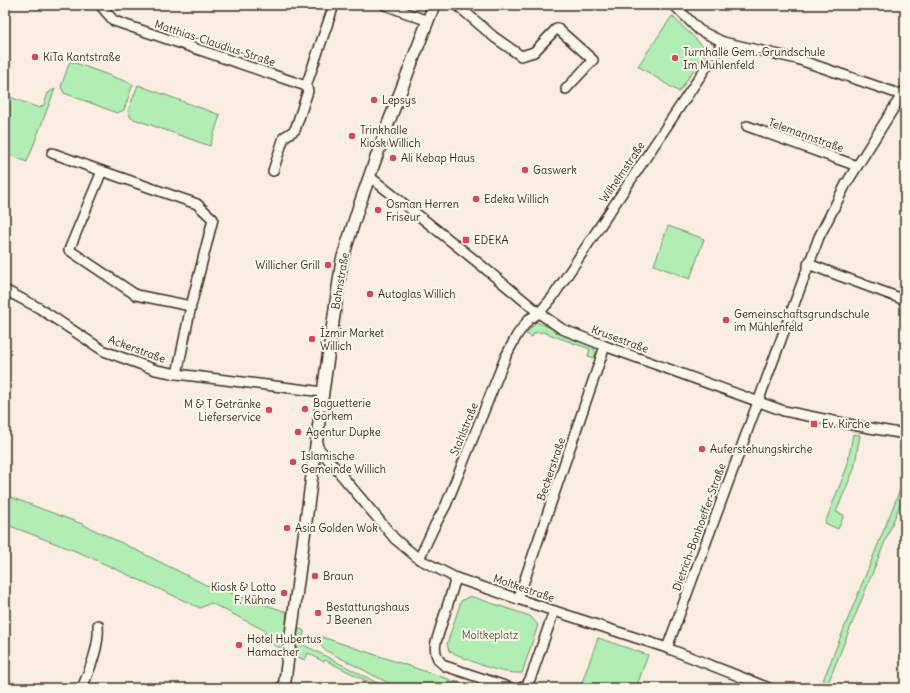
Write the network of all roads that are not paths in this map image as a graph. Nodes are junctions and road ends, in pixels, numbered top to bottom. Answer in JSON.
{"nodes":[{"id":1,"x":100,"y":5,"type":"edge"},
{"id":2,"x":334,"y":5,"type":"edge"},
{"id":3,"x":385,"y":5,"type":"edge"},
{"id":4,"x":434,"y":5,"type":"edge"},
{"id":5,"x":457,"y":5,"type":"edge"},
{"id":6,"x":674,"y":5,"type":"edge"},
{"id":7,"x":428,"y":21,"type":"junction"},
{"id":8,"x":722,"y":42,"type":"junction"},
{"id":9,"x":306,"y":86,"type":"junction"},
{"id":10,"x":566,"y":89,"type":"dead end"},
{"id":11,"x":903,"y":92,"type":"edge"},
{"id":12,"x":747,"y":126,"type":"dead end"},
{"id":13,"x":52,"y":153,"type":"dead end"},
{"id":14,"x":857,"y":166,"type":"junction"},
{"id":15,"x":273,"y":171,"type":"dead end"},
{"id":16,"x":102,"y":172,"type":"junction"},
{"id":17,"x":370,"y":177,"type":"junction"},
{"id":18,"x":808,"y":264,"type":"junction"},
{"id":19,"x":5,"y":290,"type":"edge"},
{"id":20,"x":905,"y":300,"type":"edge"},
{"id":21,"x":191,"y":306,"type":"junction"},
{"id":22,"x":539,"y":313,"type":"junction"},
{"id":23,"x":605,"y":346,"type":"junction"},
{"id":24,"x":177,"y":374,"type":"junction"},
{"id":25,"x":323,"y":392,"type":"junction"},
{"id":26,"x":759,"y":402,"type":"junction"},
{"id":27,"x":905,"y":434,"type":"edge"},
{"id":28,"x":316,"y":445,"type":"junction"},
{"id":29,"x":419,"y":559,"type":"junction"},
{"id":30,"x":456,"y":578,"type":"junction"},
{"id":31,"x":518,"y":600,"type":"junction"},
{"id":32,"x":554,"y":611,"type":"junction"},
{"id":33,"x":98,"y":625,"type":"dead end"},
{"id":34,"x":667,"y":648,"type":"junction"},
{"id":35,"x":82,"y":688,"type":"edge"},
{"id":36,"x":284,"y":688,"type":"edge"},
{"id":37,"x":511,"y":688,"type":"edge"},
{"id":38,"x":521,"y":688,"type":"edge"},
{"id":39,"x":769,"y":688,"type":"edge"}],
"edges":[{"from":1,"to":9,"type":"street","name":"Matthias-Claudius-Straße"},
{"from":2,"to":9,"type":"street"},
{"from":3,"to":7,"type":"street"},
{"from":4,"to":7,"type":"street","name":"Bahnstraße"},
{"from":5,"to":10,"type":"street"},
{"from":6,"to":8,"type":"street"},
{"from":7,"to":17,"type":"street","name":"Bahnstraße"},
{"from":8,"to":11,"type":"street"},
{"from":8,"to":22,"type":"street","name":"Wilhelmstraße"},
{"from":9,"to":15,"type":"street"},
{"from":11,"to":14,"type":"street","name":"Dietrich-Bonhoeffer-Straße"},
{"from":12,"to":14,"type":"street","name":"Telemannstraße"},
{"from":13,"to":16,"type":"street"},
{"from":14,"to":18,"type":"street","name":"Dietrich-Bonhoeffer-Straße"},
{"from":16,"to":21,"type":"street"},
{"from":16,"to":21,"type":"street"},
{"from":17,"to":22,"type":"street","name":"Krusestraße"},
{"from":17,"to":25,"type":"street","name":"Bahnstraße"},
{"from":18,"to":20,"type":"street"},
{"from":18,"to":26,"type":"street","name":"Dietrich-Bonhoeffer-Straße"},
{"from":19,"to":24,"type":"street","name":"Ackerstraße"},
{"from":21,"to":24,"type":"street"},
{"from":22,"to":23,"type":"street","name":"Krusestraße"},
{"from":22,"to":29,"type":"street","name":"Stahlstraße"},
{"from":23,"to":26,"type":"street","name":"Krusestraße"},
{"from":23,"to":31,"type":"street","name":"Beckerstraße"},
{"from":24,"to":25,"type":"street","name":"Ackerstraße"},
{"from":25,"to":28,"type":"street","name":"Bahnstraße"},
{"from":26,"to":27,"type":"street","name":"Krusestraße"},
{"from":26,"to":34,"type":"street","name":"Dietrich-Bonhoeffer-Straße"},
{"from":28,"to":29,"type":"street","name":"Moltkestraße"},
{"from":28,"to":36,"type":"street","name":"Bahnstraße"},
{"from":29,"to":30,"type":"street","name":"Moltkestraße"},
{"from":30,"to":31,"type":"street","name":"Moltkestraße"},
{"from":30,"to":37,"type":"street"},
{"from":31,"to":32,"type":"street","name":"Moltkestraße"},
{"from":32,"to":34,"type":"street","name":"Moltkestraße"},
{"from":32,"to":38,"type":"street"},
{"from":33,"to":35,"type":"street"},
{"from":34,"to":39,"type":"street","name":"Moltkestraße"}]}
